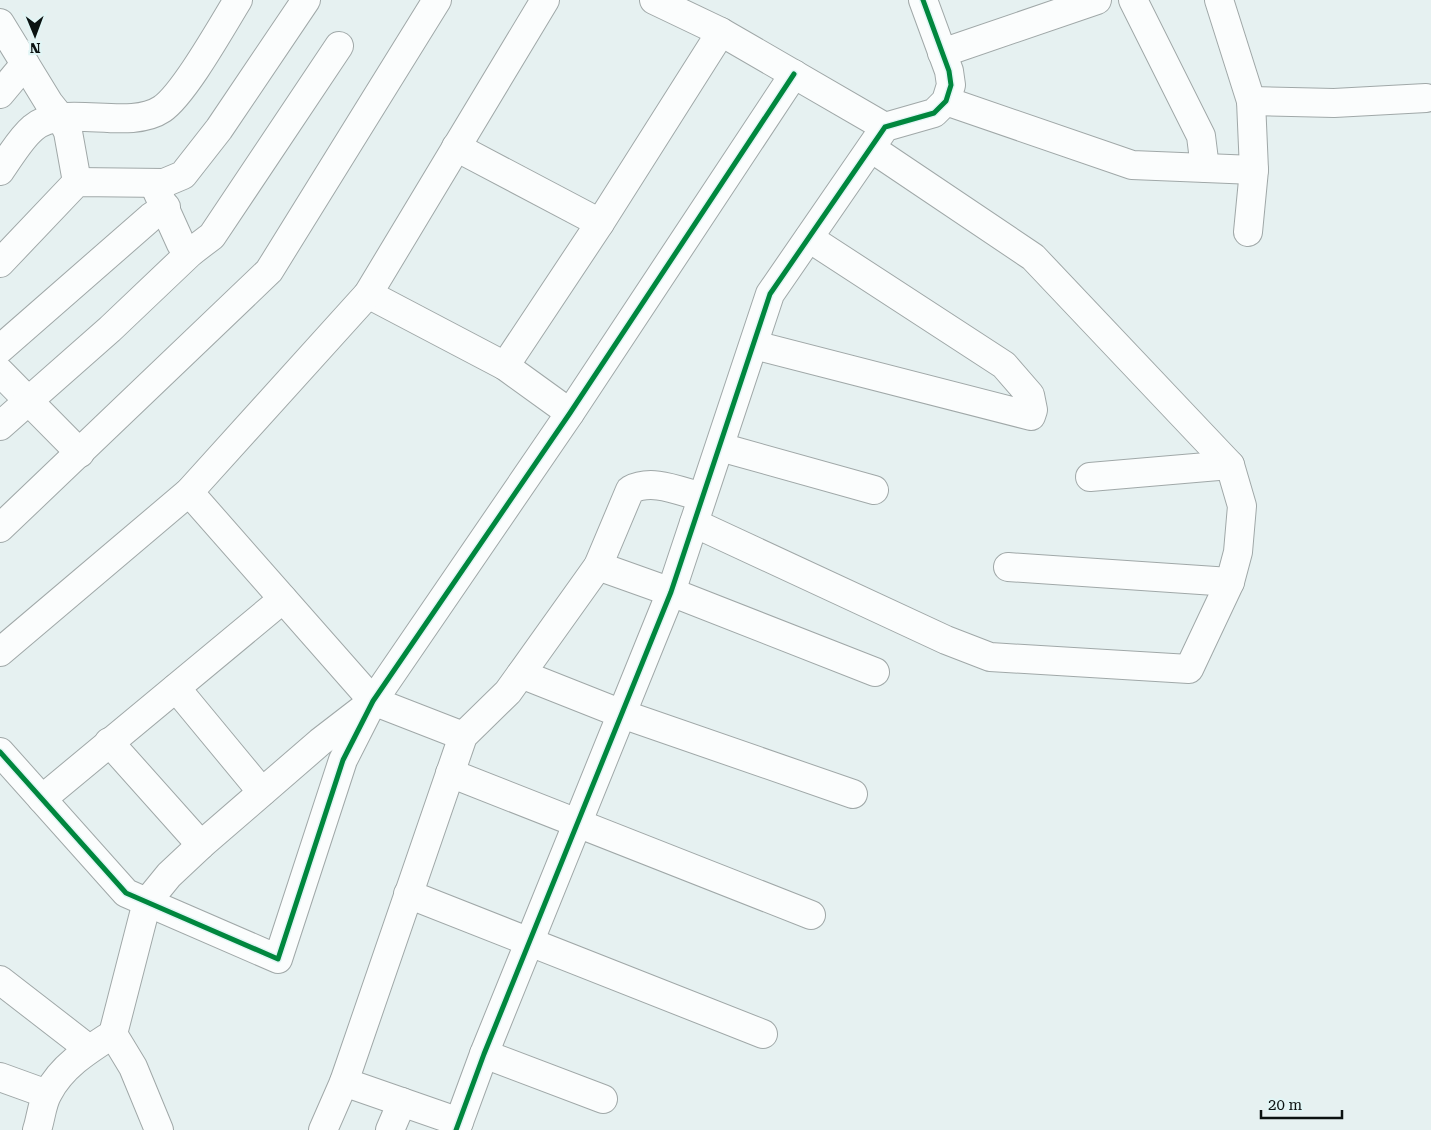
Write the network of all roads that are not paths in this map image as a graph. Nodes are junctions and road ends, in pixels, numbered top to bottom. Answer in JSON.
{"nodes":[{"id":1,"x":238,"y":0,"type":"edge"},
{"id":2,"x":306,"y":0,"type":"edge"},
{"id":3,"x":437,"y":0,"type":"edge"},
{"id":4,"x":545,"y":0,"type":"edge"},
{"id":5,"x":923,"y":0,"type":"edge"},
{"id":6,"x":1098,"y":0,"type":"edge"},
{"id":7,"x":1133,"y":0,"type":"edge"},
{"id":8,"x":1219,"y":0,"type":"edge"},
{"id":9,"x":657,"y":1,"type":"edge"},
{"id":10,"x":0,"y":23,"type":"edge"},
{"id":11,"x":721,"y":32,"type":"junction"},
{"id":12,"x":339,"y":46,"type":"dead end"},
{"id":13,"x":942,"y":53,"type":"junction"},
{"id":14,"x":25,"y":64,"type":"junction"},
{"id":15,"x":794,"y":74,"type":"junction"},
{"id":16,"x":0,"y":94,"type":"edge"},
{"id":17,"x":1426,"y":98,"type":"dead end"},
{"id":18,"x":946,"y":101,"type":"junction"},
{"id":19,"x":1251,"y":101,"type":"junction"},
{"id":20,"x":61,"y":118,"type":"junction"},
{"id":21,"x":878,"y":137,"type":"junction"},
{"id":22,"x":456,"y":147,"type":"junction"},
{"id":23,"x":1205,"y":168,"type":"junction"},
{"id":24,"x":1254,"y":170,"type":"junction"},
{"id":25,"x":0,"y":171,"type":"edge"},
{"id":26,"x":78,"y":182,"type":"junction"},
{"id":27,"x":153,"y":183,"type":"junction"},
{"id":28,"x":166,"y":207,"type":"junction"},
{"id":29,"x":600,"y":223,"type":"junction"},
{"id":30,"x":1248,"y":232,"type":"dead end"},
{"id":31,"x":809,"y":238,"type":"junction"},
{"id":32,"x":191,"y":252,"type":"junction"},
{"id":33,"x":0,"y":263,"type":"edge"},
{"id":34,"x":368,"y":294,"type":"junction"},
{"id":35,"x":754,"y":345,"type":"junction"},
{"id":36,"x":0,"y":349,"type":"edge"},
{"id":37,"x":505,"y":366,"type":"junction"},
{"id":38,"x":0,"y":372,"type":"edge"},
{"id":39,"x":29,"y":401,"type":"junction"},
{"id":40,"x":570,"y":413,"type":"junction"},
{"id":41,"x":0,"y":426,"type":"edge"},
{"id":42,"x":720,"y":447,"type":"junction"},
{"id":43,"x":80,"y":453,"type":"junction"},
{"id":44,"x":1230,"y":465,"type":"junction"},
{"id":45,"x":1090,"y":477,"type":"dead end"},
{"id":46,"x":874,"y":490,"type":"dead end"},
{"id":47,"x":189,"y":492,"type":"junction"},
{"id":48,"x":698,"y":510,"type":"junction"},
{"id":49,"x":0,"y":528,"type":"edge"},
{"id":50,"x":598,"y":566,"type":"junction"},
{"id":51,"x":1008,"y":567,"type":"dead end"},
{"id":52,"x":1230,"y":582,"type":"junction"},
{"id":53,"x":671,"y":592,"type":"junction"},
{"id":54,"x":283,"y":599,"type":"junction"},
{"id":55,"x":0,"y":652,"type":"edge"},
{"id":56,"x":875,"y":672,"type":"dead end"},
{"id":57,"x":521,"y":674,"type":"junction"},
{"id":58,"x":176,"y":688,"type":"junction"},
{"id":59,"x":373,"y":701,"type":"junction"},
{"id":60,"x":622,"y":714,"type":"junction"},
{"id":61,"x":463,"y":736,"type":"junction"},
{"id":62,"x":109,"y":742,"type":"junction"},
{"id":63,"x":0,"y":752,"type":"edge"},
{"id":64,"x":450,"y":773,"type":"junction"},
{"id":65,"x":262,"y":792,"type":"junction"},
{"id":66,"x":853,"y":794,"type":"dead end"},
{"id":67,"x":42,"y":799,"type":"junction"},
{"id":68,"x":578,"y":824,"type":"junction"},
{"id":69,"x":201,"y":845,"type":"junction"},
{"id":70,"x":408,"y":894,"type":"junction"},
{"id":71,"x":147,"y":902,"type":"junction"},
{"id":72,"x":811,"y":915,"type":"dead end"},
{"id":73,"x":531,"y":942,"type":"junction"},
{"id":74,"x":0,"y":980,"type":"edge"},
{"id":75,"x":113,"y":1034,"type":"junction"},
{"id":76,"x":764,"y":1034,"type":"dead end"},
{"id":77,"x":89,"y":1049,"type":"junction"},
{"id":78,"x":484,"y":1054,"type":"junction"},
{"id":79,"x":0,"y":1077,"type":"edge"},
{"id":80,"x":344,"y":1082,"type":"junction"},
{"id":81,"x":47,"y":1094,"type":"junction"},
{"id":82,"x":603,"y":1099,"type":"dead end"},
{"id":83,"x":402,"y":1102,"type":"junction"},
{"id":84,"x":457,"y":1126,"type":"edge"},
{"id":85,"x":38,"y":1130,"type":"edge"},
{"id":86,"x":159,"y":1130,"type":"edge"},
{"id":87,"x":323,"y":1130,"type":"edge"},
{"id":88,"x":390,"y":1130,"type":"edge"}],
"edges":[{"from":1,"to":20,"type":"street"},
{"from":2,"to":27,"type":"street"},
{"from":3,"to":43,"type":"street"},
{"from":4,"to":22,"type":"street"},
{"from":5,"to":13,"type":"street"},
{"from":6,"to":13,"type":"street"},
{"from":7,"to":23,"type":"street"},
{"from":8,"to":19,"type":"street"},
{"from":9,"to":11,"type":"street"},
{"from":10,"to":14,"type":"street"},
{"from":11,"to":15,"type":"street"},
{"from":11,"to":29,"type":"street"},
{"from":12,"to":32,"type":"street"},
{"from":13,"to":18,"type":"street"},
{"from":14,"to":16,"type":"street"},
{"from":14,"to":20,"type":"street"},
{"from":15,"to":21,"type":"street"},
{"from":15,"to":40,"type":"street"},
{"from":17,"to":19,"type":"street"},
{"from":18,"to":21,"type":"street"},
{"from":18,"to":23,"type":"street"},
{"from":19,"to":24,"type":"street"},
{"from":20,"to":25,"type":"street"},
{"from":20,"to":26,"type":"street"},
{"from":21,"to":31,"type":"street"},
{"from":21,"to":44,"type":"street"},
{"from":22,"to":29,"type":"street"},
{"from":22,"to":34,"type":"street"},
{"from":23,"to":24,"type":"street"},
{"from":24,"to":30,"type":"street"},
{"from":26,"to":27,"type":"street"},
{"from":26,"to":33,"type":"street"},
{"from":27,"to":28,"type":"street"},
{"from":28,"to":32,"type":"street"},
{"from":28,"to":36,"type":"street"},
{"from":29,"to":37,"type":"street"},
{"from":31,"to":35,"type":"street"},
{"from":31,"to":35,"type":"street"},
{"from":32,"to":39,"type":"street"},
{"from":34,"to":37,"type":"street"},
{"from":34,"to":47,"type":"street"},
{"from":35,"to":42,"type":"street"},
{"from":37,"to":40,"type":"street"},
{"from":38,"to":39,"type":"street"},
{"from":39,"to":41,"type":"street"},
{"from":39,"to":43,"type":"street"},
{"from":40,"to":59,"type":"street"},
{"from":42,"to":46,"type":"street"},
{"from":42,"to":48,"type":"street"},
{"from":43,"to":49,"type":"street"},
{"from":44,"to":45,"type":"street"},
{"from":44,"to":52,"type":"street"},
{"from":47,"to":54,"type":"street"},
{"from":47,"to":55,"type":"street"},
{"from":48,"to":50,"type":"street"},
{"from":48,"to":52,"type":"street"},
{"from":48,"to":53,"type":"street"},
{"from":50,"to":53,"type":"street"},
{"from":50,"to":57,"type":"street"},
{"from":51,"to":52,"type":"street"},
{"from":53,"to":56,"type":"street"},
{"from":53,"to":60,"type":"street"},
{"from":54,"to":58,"type":"street"},
{"from":54,"to":59,"type":"street"},
{"from":57,"to":60,"type":"street"},
{"from":57,"to":61,"type":"street"},
{"from":58,"to":62,"type":"street"},
{"from":58,"to":65,"type":"street"},
{"from":59,"to":61,"type":"street"},
{"from":59,"to":65,"type":"street"},
{"from":59,"to":71,"type":"street"},
{"from":60,"to":66,"type":"street"},
{"from":60,"to":68,"type":"street"},
{"from":61,"to":64,"type":"street"},
{"from":62,"to":67,"type":"street"},
{"from":62,"to":69,"type":"street"},
{"from":63,"to":67,"type":"street"},
{"from":64,"to":68,"type":"street"},
{"from":64,"to":70,"type":"street"},
{"from":65,"to":69,"type":"street"},
{"from":67,"to":71,"type":"street"},
{"from":68,"to":72,"type":"street"},
{"from":68,"to":73,"type":"street"},
{"from":69,"to":71,"type":"street"},
{"from":70,"to":73,"type":"street"},
{"from":70,"to":80,"type":"street"},
{"from":71,"to":75,"type":"street"},
{"from":73,"to":76,"type":"street"},
{"from":73,"to":78,"type":"street"},
{"from":74,"to":77,"type":"street"},
{"from":75,"to":77,"type":"street"},
{"from":75,"to":86,"type":"street"},
{"from":77,"to":81,"type":"street"},
{"from":78,"to":82,"type":"street"},
{"from":78,"to":84,"type":"street"},
{"from":79,"to":81,"type":"street"},
{"from":80,"to":83,"type":"street"},
{"from":80,"to":87,"type":"street"},
{"from":81,"to":85,"type":"street"},
{"from":83,"to":84,"type":"street"},
{"from":83,"to":88,"type":"street"}]}
